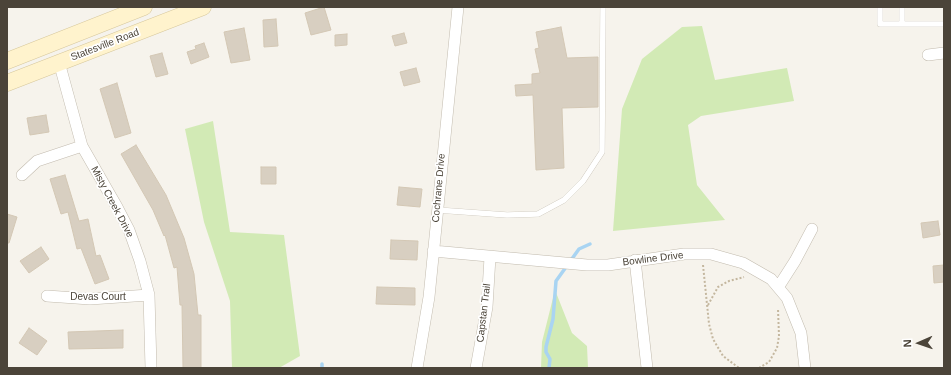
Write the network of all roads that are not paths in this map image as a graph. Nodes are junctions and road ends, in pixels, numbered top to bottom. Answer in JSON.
{"nodes":[{"id":1,"x":144,"y":7,"type":"edge"},
{"id":2,"x":203,"y":7,"type":"edge"},
{"id":3,"x":458,"y":7,"type":"edge"},
{"id":4,"x":603,"y":7,"type":"edge"},
{"id":5,"x":880,"y":7,"type":"edge"},
{"id":6,"x":902,"y":7,"type":"edge"},
{"id":7,"x":902,"y":24,"type":"junction"},
{"id":8,"x":944,"y":24,"type":"edge"},
{"id":9,"x":944,"y":53,"type":"edge"},
{"id":10,"x":928,"y":55,"type":"dead end"},
{"id":11,"x":7,"y":61,"type":"edge"},
{"id":12,"x":59,"y":62,"type":"junction"},
{"id":13,"x":7,"y":83,"type":"edge"},
{"id":14,"x":82,"y":146,"type":"junction"},
{"id":15,"x":22,"y":175,"type":"dead end"},
{"id":16,"x":437,"y":210,"type":"junction"},
{"id":17,"x":812,"y":229,"type":"dead end"},
{"id":18,"x":433,"y":251,"type":"junction"},
{"id":19,"x":490,"y":257,"type":"junction"},
{"id":20,"x":635,"y":260,"type":"junction"},
{"id":21,"x":779,"y":286,"type":"junction"},
{"id":22,"x":149,"y":295,"type":"junction"},
{"id":23,"x":47,"y":296,"type":"dead end"},
{"id":24,"x":151,"y":368,"type":"edge"},
{"id":25,"x":417,"y":368,"type":"edge"},
{"id":26,"x":476,"y":368,"type":"edge"},
{"id":27,"x":647,"y":368,"type":"edge"},
{"id":28,"x":805,"y":368,"type":"edge"}],
"edges":[{"from":1,"to":11,"type":"main road","name":"Statesville Road"},
{"from":2,"to":12,"type":"main road","name":"Statesville Road"},
{"from":3,"to":16,"type":"street","name":"Cochrane Drive"},
{"from":4,"to":16,"type":"lane"},
{"from":5,"to":7,"type":"lane"},
{"from":6,"to":7,"type":"lane"},
{"from":7,"to":8,"type":"lane"},
{"from":9,"to":10,"type":"street"},
{"from":12,"to":13,"type":"main road","name":"Statesville Road"},
{"from":12,"to":14,"type":"street","name":"Misty Creek Drive"},
{"from":14,"to":15,"type":"street"},
{"from":14,"to":22,"type":"street","name":"Misty Creek Drive"},
{"from":16,"to":18,"type":"street","name":"Cochrane Drive"},
{"from":17,"to":21,"type":"street"},
{"from":18,"to":19,"type":"street","name":"Bowline Drive"},
{"from":18,"to":25,"type":"street","name":"Cochrane Drive"},
{"from":19,"to":20,"type":"street","name":"Bowline Drive"},
{"from":19,"to":26,"type":"street","name":"Capstan Trail"},
{"from":20,"to":21,"type":"street","name":"Bowline Drive"},
{"from":20,"to":27,"type":"street"},
{"from":21,"to":28,"type":"street","name":"Bowline Drive"},
{"from":22,"to":23,"type":"street","name":"Devas Court"},
{"from":22,"to":24,"type":"street","name":"Misty Creek Drive"}]}
